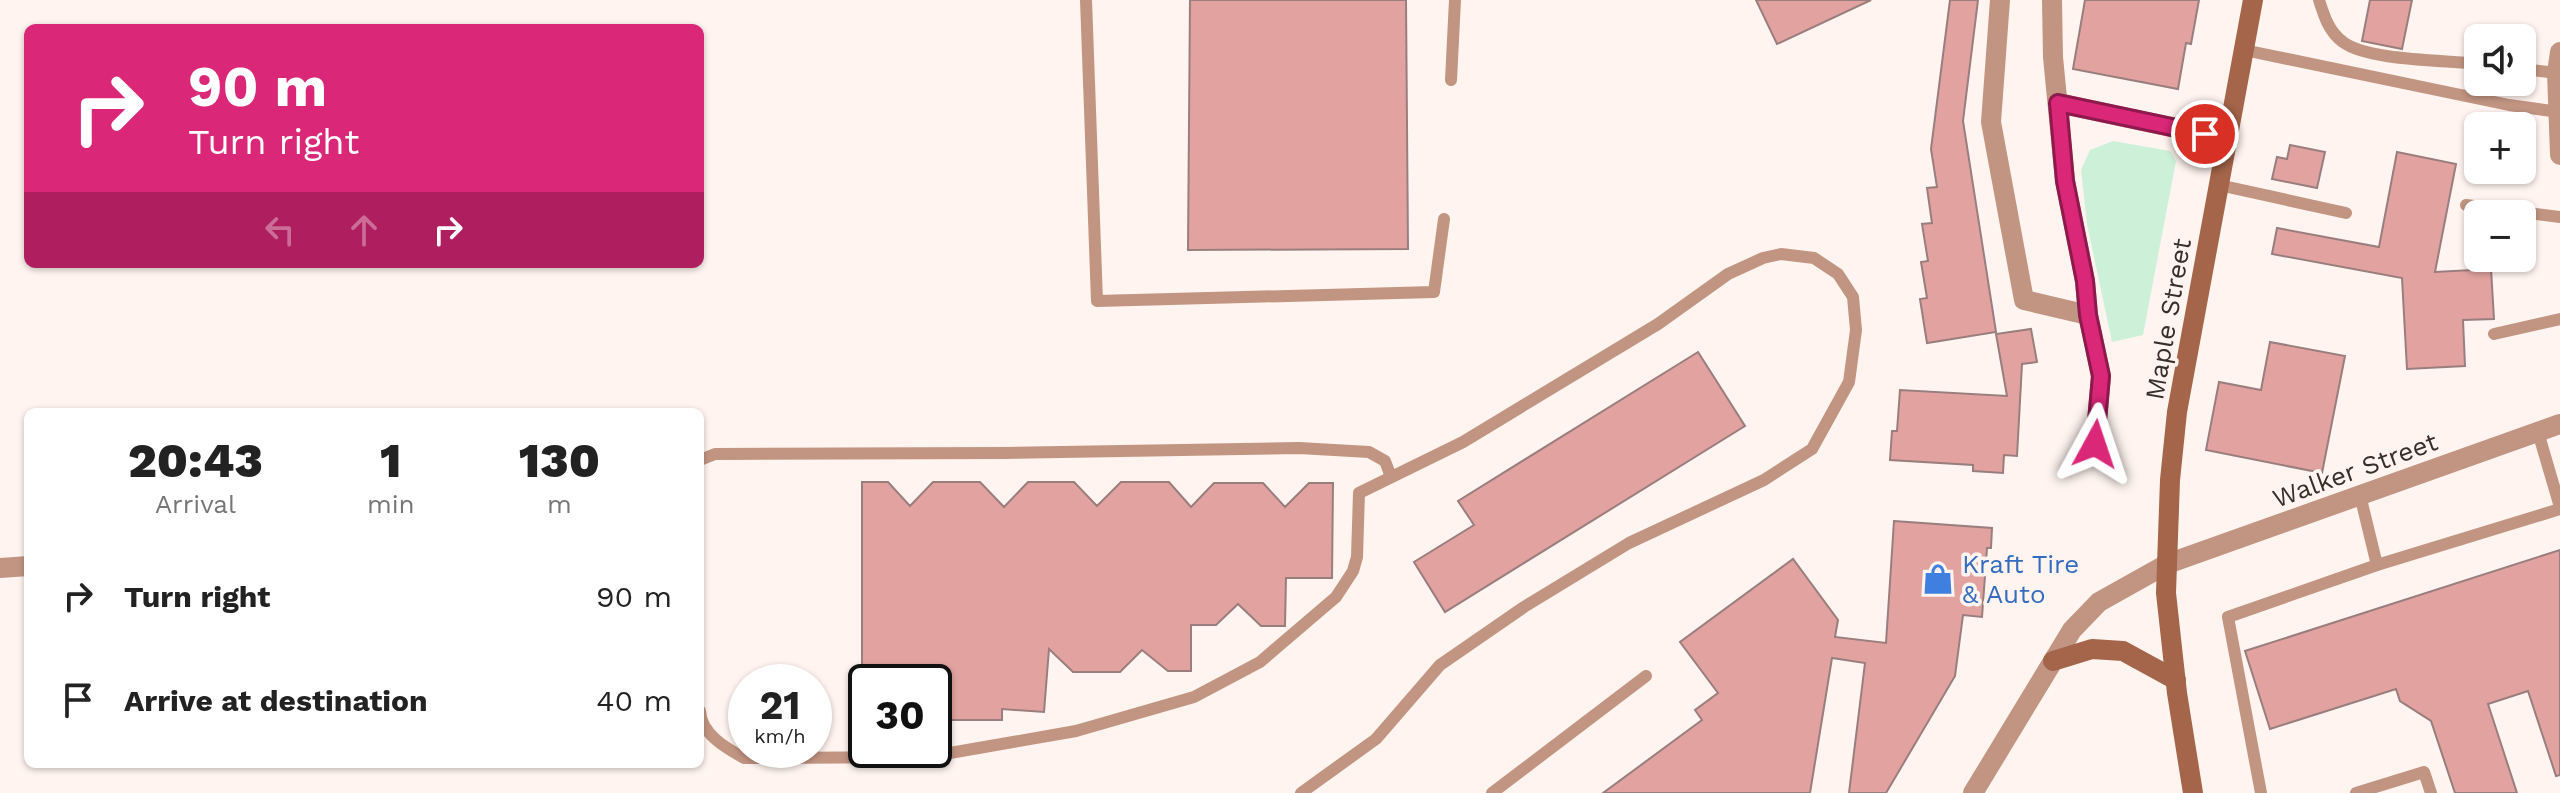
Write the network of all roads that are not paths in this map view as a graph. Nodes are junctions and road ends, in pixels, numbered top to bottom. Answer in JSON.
{"nodes":[{"id":1,"x":1086,"y":0,"type":"edge"},
{"id":2,"x":1455,"y":0,"type":"edge"},
{"id":3,"x":2000,"y":0,"type":"edge"},
{"id":4,"x":2052,"y":0,"type":"edge"},
{"id":5,"x":2253,"y":0,"type":"edge"},
{"id":6,"x":2319,"y":0,"type":"edge"},
{"id":7,"x":2244,"y":50,"type":"junction"},
{"id":8,"x":2560,"y":52,"type":"edge"},
{"id":9,"x":2464,"y":63,"type":"edge"},
{"id":10,"x":2536,"y":71,"type":"edge"},
{"id":11,"x":2557,"y":73,"type":"junction"},
{"id":12,"x":1451,"y":80,"type":"dead end"},
{"id":13,"x":2058,"y":103,"type":"junction"},
{"id":14,"x":2559,"y":112,"type":"edge"},
{"id":15,"x":2227,"y":139,"type":"junction"},
{"id":16,"x":2560,"y":155,"type":"edge"},
{"id":17,"x":2219,"y":185,"type":"junction"},
{"id":18,"x":2346,"y":213,"type":"dead end"},
{"id":19,"x":2536,"y":214,"type":"edge"},
{"id":20,"x":2560,"y":217,"type":"edge"},
{"id":21,"x":1444,"y":219,"type":"dead end"},
{"id":22,"x":2088,"y":315,"type":"junction"},
{"id":23,"x":2560,"y":319,"type":"edge"},
{"id":24,"x":2494,"y":334,"type":"dead end"},
{"id":25,"x":2560,"y":424,"type":"edge"},
{"id":26,"x":2538,"y":432,"type":"junction"},
{"id":27,"x":2095,"y":444,"type":"dead end"},
{"id":28,"x":704,"y":458,"type":"edge"},
{"id":29,"x":1391,"y":477,"type":"junction"},
{"id":30,"x":2360,"y":495,"type":"junction"},
{"id":31,"x":2560,"y":508,"type":"edge"},
{"id":32,"x":2167,"y":564,"type":"junction"},
{"id":33,"x":2377,"y":565,"type":"junction"},
{"id":34,"x":24,"y":566,"type":"edge"},
{"id":35,"x":0,"y":568,"type":"edge"},
{"id":36,"x":2053,"y":661,"type":"junction"},
{"id":37,"x":1646,"y":676,"type":"dead end"},
{"id":38,"x":2176,"y":680,"type":"junction"},
{"id":39,"x":704,"y":725,"type":"edge"},
{"id":40,"x":1301,"y":793,"type":"edge"},
{"id":41,"x":1492,"y":793,"type":"edge"},
{"id":42,"x":1973,"y":793,"type":"edge"},
{"id":43,"x":2193,"y":793,"type":"edge"},
{"id":44,"x":2261,"y":793,"type":"edge"},
{"id":45,"x":2356,"y":793,"type":"edge"},
{"id":46,"x":2431,"y":793,"type":"edge"}],
"edges":[{"from":1,"to":21,"type":"lane"},
{"from":2,"to":12,"type":"lane"},
{"from":3,"to":22,"type":"street"},
{"from":4,"to":13,"type":"street"},
{"from":5,"to":7,"type":"main road","name":"Maple Street"},
{"from":6,"to":9,"type":"lane"},
{"from":7,"to":14,"type":"lane"},
{"from":7,"to":15,"type":"main road","name":"Maple Street"},
{"from":8,"to":11,"type":"street"},
{"from":10,"to":11,"type":"lane"},
{"from":11,"to":14,"type":"street"},
{"from":13,"to":15,"type":"street"},
{"from":13,"to":22,"type":"street"},
{"from":14,"to":16,"type":"street"},
{"from":15,"to":17,"type":"main road","name":"Maple Street"},
{"from":17,"to":18,"type":"lane"},
{"from":17,"to":32,"type":"main road","name":"Maple Street"},
{"from":19,"to":20,"type":"lane"},
{"from":22,"to":27,"type":"street"},
{"from":23,"to":24,"type":"lane"},
{"from":25,"to":26,"type":"street","name":"Walker Street"},
{"from":26,"to":30,"type":"street","name":"Walker Street"},
{"from":26,"to":31,"type":"lane"},
{"from":28,"to":29,"type":"lane"},
{"from":29,"to":39,"type":"lane"},
{"from":29,"to":40,"type":"lane"},
{"from":30,"to":32,"type":"street","name":"Walker Street"},
{"from":30,"to":33,"type":"lane"},
{"from":31,"to":33,"type":"lane"},
{"from":32,"to":36,"type":"street","name":"Walker Street"},
{"from":32,"to":38,"type":"main road","name":"Maple Street"},
{"from":33,"to":44,"type":"lane"},
{"from":34,"to":35,"type":"street"},
{"from":36,"to":38,"type":"main road"},
{"from":36,"to":42,"type":"street","name":"Walker Street"},
{"from":37,"to":41,"type":"lane"},
{"from":38,"to":43,"type":"main road","name":"Maple Street"},
{"from":45,"to":46,"type":"lane"}]}
